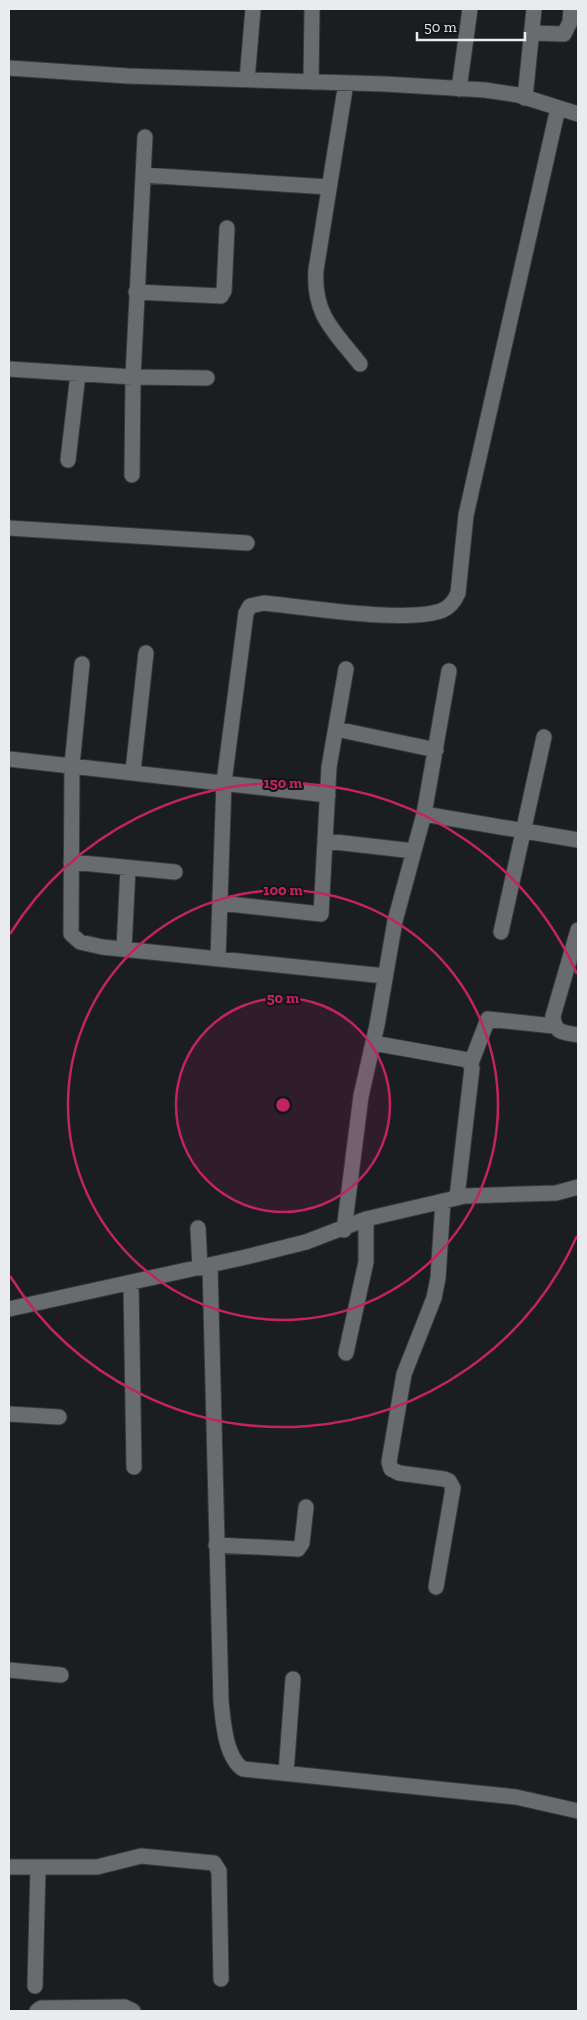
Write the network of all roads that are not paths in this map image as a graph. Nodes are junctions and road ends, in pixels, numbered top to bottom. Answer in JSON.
{"nodes":[{"id":1,"x":253,"y":9,"type":"edge"},
{"id":2,"x":312,"y":9,"type":"edge"},
{"id":3,"x":470,"y":9,"type":"edge"},
{"id":4,"x":534,"y":9,"type":"edge"},
{"id":5,"x":571,"y":9,"type":"edge"},
{"id":6,"x":532,"y":33,"type":"junction"},
{"id":7,"x":9,"y":68,"type":"edge"},
{"id":8,"x":247,"y":80,"type":"junction"},
{"id":9,"x":311,"y":82,"type":"junction"},
{"id":10,"x":346,"y":83,"type":"junction"},
{"id":11,"x":459,"y":89,"type":"junction"},
{"id":12,"x":525,"y":98,"type":"junction"},
{"id":13,"x":558,"y":108,"type":"junction"},
{"id":14,"x":578,"y":114,"type":"edge"},
{"id":15,"x":145,"y":137,"type":"dead end"},
{"id":16,"x":143,"y":175,"type":"junction"},
{"id":17,"x":329,"y":187,"type":"junction"},
{"id":18,"x":227,"y":228,"type":"dead end"},
{"id":19,"x":136,"y":292,"type":"junction"},
{"id":20,"x":360,"y":364,"type":"dead end"},
{"id":21,"x":9,"y":370,"type":"edge"},
{"id":22,"x":78,"y":374,"type":"junction"},
{"id":23,"x":133,"y":377,"type":"junction"},
{"id":24,"x":207,"y":378,"type":"dead end"},
{"id":25,"x":68,"y":460,"type":"dead end"},
{"id":26,"x":132,"y":475,"type":"dead end"},
{"id":27,"x":9,"y":528,"type":"edge"},
{"id":28,"x":247,"y":543,"type":"dead end"},
{"id":29,"x":146,"y":652,"type":"dead end"},
{"id":30,"x":82,"y":664,"type":"dead end"},
{"id":31,"x":346,"y":669,"type":"dead end"},
{"id":32,"x":448,"y":671,"type":"dead end"},
{"id":33,"x":336,"y":729,"type":"junction"},
{"id":34,"x":544,"y":737,"type":"dead end"},
{"id":35,"x":436,"y":750,"type":"junction"},
{"id":36,"x":9,"y":759,"type":"edge"},
{"id":37,"x":72,"y":765,"type":"junction"},
{"id":38,"x":133,"y":771,"type":"junction"},
{"id":39,"x":224,"y":782,"type":"junction"},
{"id":40,"x":328,"y":795,"type":"junction"},
{"id":41,"x":424,"y":814,"type":"junction"},
{"id":42,"x":523,"y":830,"type":"junction"},
{"id":43,"x":578,"y":840,"type":"edge"},
{"id":44,"x":326,"y":841,"type":"junction"},
{"id":45,"x":414,"y":851,"type":"junction"},
{"id":46,"x":71,"y":862,"type":"junction"},
{"id":47,"x":128,"y":868,"type":"junction"},
{"id":48,"x":175,"y":872,"type":"dead end"},
{"id":49,"x":220,"y":903,"type":"junction"},
{"id":50,"x":578,"y":930,"type":"edge"},
{"id":51,"x":501,"y":932,"type":"dead end"},
{"id":52,"x":124,"y":949,"type":"junction"},
{"id":53,"x":218,"y":958,"type":"junction"},
{"id":54,"x":385,"y":976,"type":"junction"},
{"id":55,"x":554,"y":1026,"type":"junction"},
{"id":56,"x":578,"y":1035,"type":"edge"},
{"id":57,"x":373,"y":1043,"type":"junction"},
{"id":58,"x":471,"y":1063,"type":"junction"},
{"id":59,"x":578,"y":1187,"type":"edge"},
{"id":60,"x":450,"y":1199,"type":"junction"},
{"id":61,"x":366,"y":1219,"type":"junction"},
{"id":62,"x":198,"y":1228,"type":"dead end"},
{"id":63,"x":344,"y":1230,"type":"junction"},
{"id":64,"x":205,"y":1267,"type":"junction"},
{"id":65,"x":131,"y":1284,"type":"junction"},
{"id":66,"x":9,"y":1309,"type":"edge"},
{"id":67,"x":346,"y":1353,"type":"dead end"},
{"id":68,"x":9,"y":1414,"type":"edge"},
{"id":69,"x":59,"y":1417,"type":"dead end"},
{"id":70,"x":134,"y":1467,"type":"dead end"},
{"id":71,"x":306,"y":1507,"type":"dead end"},
{"id":72,"x":216,"y":1545,"type":"junction"},
{"id":73,"x":436,"y":1587,"type":"dead end"},
{"id":74,"x":9,"y":1670,"type":"edge"},
{"id":75,"x":61,"y":1675,"type":"dead end"},
{"id":76,"x":293,"y":1679,"type":"dead end"},
{"id":77,"x":286,"y":1773,"type":"junction"},
{"id":78,"x":578,"y":1811,"type":"edge"},
{"id":79,"x":9,"y":1867,"type":"edge"},
{"id":80,"x":38,"y":1868,"type":"junction"},
{"id":81,"x":221,"y":1979,"type":"dead end"},
{"id":82,"x":36,"y":1986,"type":"dead end"},
{"id":83,"x":37,"y":2011,"type":"edge"},
{"id":84,"x":133,"y":2011,"type":"edge"}],
"edges":[{"from":1,"to":8,"type":"street"},
{"from":2,"to":9,"type":"street"},
{"from":3,"to":11,"type":"street"},
{"from":4,"to":6,"type":"street"},
{"from":5,"to":6,"type":"street"},
{"from":6,"to":12,"type":"street"},
{"from":7,"to":8,"type":"street"},
{"from":8,"to":9,"type":"street"},
{"from":9,"to":10,"type":"street"},
{"from":10,"to":11,"type":"street"},
{"from":10,"to":17,"type":"street"},
{"from":11,"to":12,"type":"street"},
{"from":12,"to":13,"type":"street"},
{"from":13,"to":14,"type":"street"},
{"from":13,"to":39,"type":"street"},
{"from":15,"to":16,"type":"street"},
{"from":16,"to":17,"type":"street"},
{"from":16,"to":19,"type":"street"},
{"from":17,"to":20,"type":"street"},
{"from":18,"to":19,"type":"street"},
{"from":19,"to":23,"type":"street"},
{"from":21,"to":22,"type":"street"},
{"from":22,"to":23,"type":"street"},
{"from":22,"to":25,"type":"street"},
{"from":23,"to":24,"type":"street"},
{"from":23,"to":26,"type":"street"},
{"from":27,"to":28,"type":"street"},
{"from":29,"to":38,"type":"street"},
{"from":30,"to":37,"type":"street"},
{"from":31,"to":33,"type":"street"},
{"from":32,"to":35,"type":"street"},
{"from":33,"to":35,"type":"street"},
{"from":33,"to":40,"type":"street"},
{"from":34,"to":42,"type":"street"},
{"from":35,"to":41,"type":"street"},
{"from":36,"to":37,"type":"street"},
{"from":37,"to":38,"type":"street"},
{"from":37,"to":46,"type":"street"},
{"from":38,"to":39,"type":"street"},
{"from":39,"to":40,"type":"street"},
{"from":39,"to":49,"type":"street"},
{"from":40,"to":44,"type":"street"},
{"from":41,"to":42,"type":"street"},
{"from":41,"to":45,"type":"street"},
{"from":42,"to":43,"type":"street"},
{"from":42,"to":51,"type":"street"},
{"from":44,"to":45,"type":"street"},
{"from":44,"to":49,"type":"street"},
{"from":45,"to":54,"type":"street"},
{"from":46,"to":47,"type":"street"},
{"from":46,"to":52,"type":"street"},
{"from":47,"to":48,"type":"street"},
{"from":47,"to":52,"type":"street"},
{"from":49,"to":53,"type":"street"},
{"from":50,"to":55,"type":"street"},
{"from":52,"to":53,"type":"street"},
{"from":53,"to":54,"type":"street"},
{"from":54,"to":57,"type":"street"},
{"from":55,"to":56,"type":"street"},
{"from":55,"to":58,"type":"street"},
{"from":57,"to":58,"type":"street"},
{"from":57,"to":63,"type":"street"},
{"from":58,"to":60,"type":"street"},
{"from":59,"to":60,"type":"street"},
{"from":60,"to":61,"type":"street"},
{"from":60,"to":73,"type":"street"},
{"from":61,"to":63,"type":"street"},
{"from":61,"to":67,"type":"street"},
{"from":62,"to":64,"type":"street"},
{"from":63,"to":64,"type":"street"},
{"from":64,"to":65,"type":"street"},
{"from":64,"to":72,"type":"street"},
{"from":65,"to":66,"type":"street"},
{"from":65,"to":70,"type":"street"},
{"from":68,"to":69,"type":"street"},
{"from":71,"to":72,"type":"street"},
{"from":72,"to":77,"type":"street"},
{"from":74,"to":75,"type":"street"},
{"from":76,"to":77,"type":"street"},
{"from":77,"to":78,"type":"street"},
{"from":79,"to":80,"type":"street"},
{"from":80,"to":81,"type":"street"},
{"from":80,"to":82,"type":"street"},
{"from":83,"to":84,"type":"street"}]}
